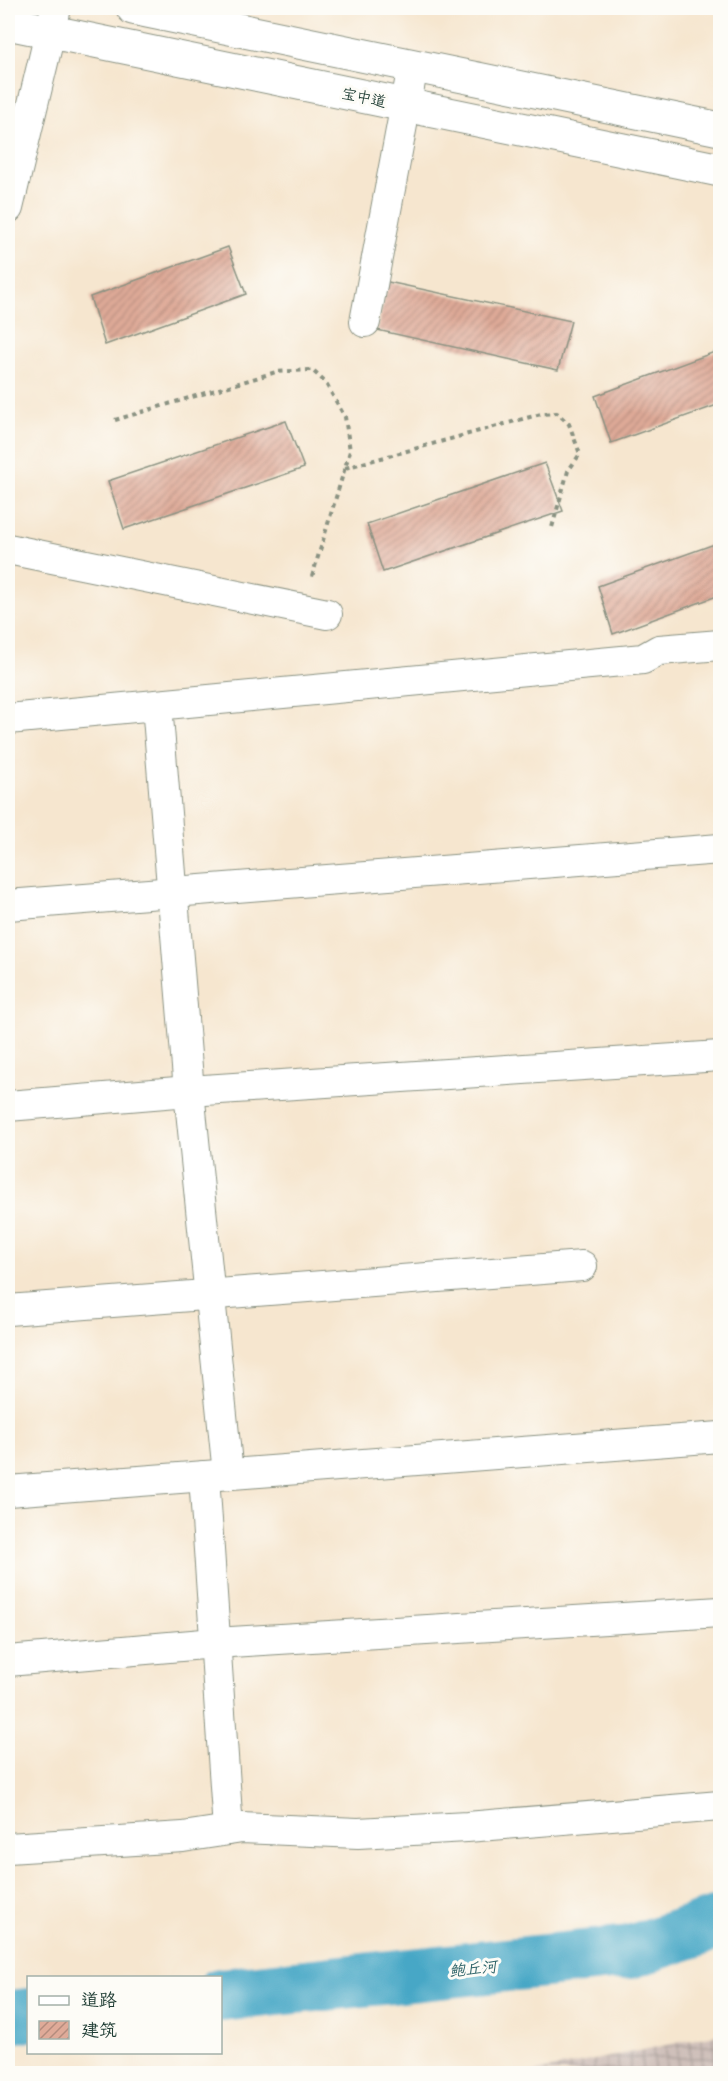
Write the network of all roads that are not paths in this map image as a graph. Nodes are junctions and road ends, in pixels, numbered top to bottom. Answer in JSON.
{"nodes":[{"id":1,"x":133,"y":8,"type":"edge"},
{"id":2,"x":53,"y":20,"type":"edge"},
{"id":3,"x":8,"y":23,"type":"edge"},
{"id":4,"x":413,"y":66,"type":"junction"},
{"id":5,"x":407,"y":105,"type":"junction"},
{"id":6,"x":720,"y":129,"type":"edge"},
{"id":7,"x":720,"y":170,"type":"edge"},
{"id":8,"x":8,"y":208,"type":"edge"},
{"id":9,"x":364,"y":322,"type":"dead end"},
{"id":10,"x":8,"y":549,"type":"edge"},
{"id":11,"x":314,"y":611,"type":"road end"},
{"id":12,"x":720,"y":645,"type":"edge"},
{"id":13,"x":157,"y":705,"type":"junction"},
{"id":14,"x":8,"y":719,"type":"edge"},
{"id":15,"x":720,"y":849,"type":"edge"},
{"id":16,"x":172,"y":890,"type":"junction"},
{"id":17,"x":8,"y":905,"type":"edge"},
{"id":18,"x":720,"y":1056,"type":"edge"},
{"id":19,"x":189,"y":1091,"type":"junction"},
{"id":20,"x":8,"y":1106,"type":"edge"},
{"id":21,"x":582,"y":1266,"type":"dead end"},
{"id":22,"x":209,"y":1296,"type":"junction"},
{"id":23,"x":8,"y":1310,"type":"edge"},
{"id":24,"x":720,"y":1437,"type":"edge"},
{"id":25,"x":216,"y":1475,"type":"junction"},
{"id":26,"x":8,"y":1491,"type":"edge"},
{"id":27,"x":720,"y":1612,"type":"edge"},
{"id":28,"x":215,"y":1643,"type":"junction"},
{"id":29,"x":8,"y":1661,"type":"edge"},
{"id":30,"x":720,"y":1806,"type":"edge"},
{"id":31,"x":228,"y":1830,"type":"junction"},
{"id":32,"x":8,"y":1848,"type":"edge"}],
"edges":[{"from":1,"to":4,"type":"street"},
{"from":2,"to":3,"type":"street","name":"宝中道"},
{"from":2,"to":5,"type":"street","name":"宝中道"},
{"from":2,"to":8,"type":"street"},
{"from":4,"to":5,"type":"street"},
{"from":4,"to":6,"type":"street"},
{"from":5,"to":7,"type":"street","name":"宝中道"},
{"from":5,"to":9,"type":"street"},
{"from":10,"to":11,"type":"street"},
{"from":12,"to":13,"type":"street"},
{"from":13,"to":14,"type":"street"},
{"from":13,"to":16,"type":"street"},
{"from":15,"to":16,"type":"street"},
{"from":16,"to":17,"type":"street"},
{"from":16,"to":19,"type":"street"},
{"from":18,"to":19,"type":"street"},
{"from":19,"to":20,"type":"street"},
{"from":19,"to":22,"type":"street"},
{"from":21,"to":22,"type":"street"},
{"from":22,"to":23,"type":"street"},
{"from":22,"to":25,"type":"street"},
{"from":24,"to":25,"type":"street"},
{"from":25,"to":26,"type":"street"},
{"from":25,"to":28,"type":"street"},
{"from":27,"to":28,"type":"street"},
{"from":28,"to":29,"type":"street"},
{"from":28,"to":31,"type":"street"},
{"from":30,"to":31,"type":"street"},
{"from":31,"to":32,"type":"street"}]}
